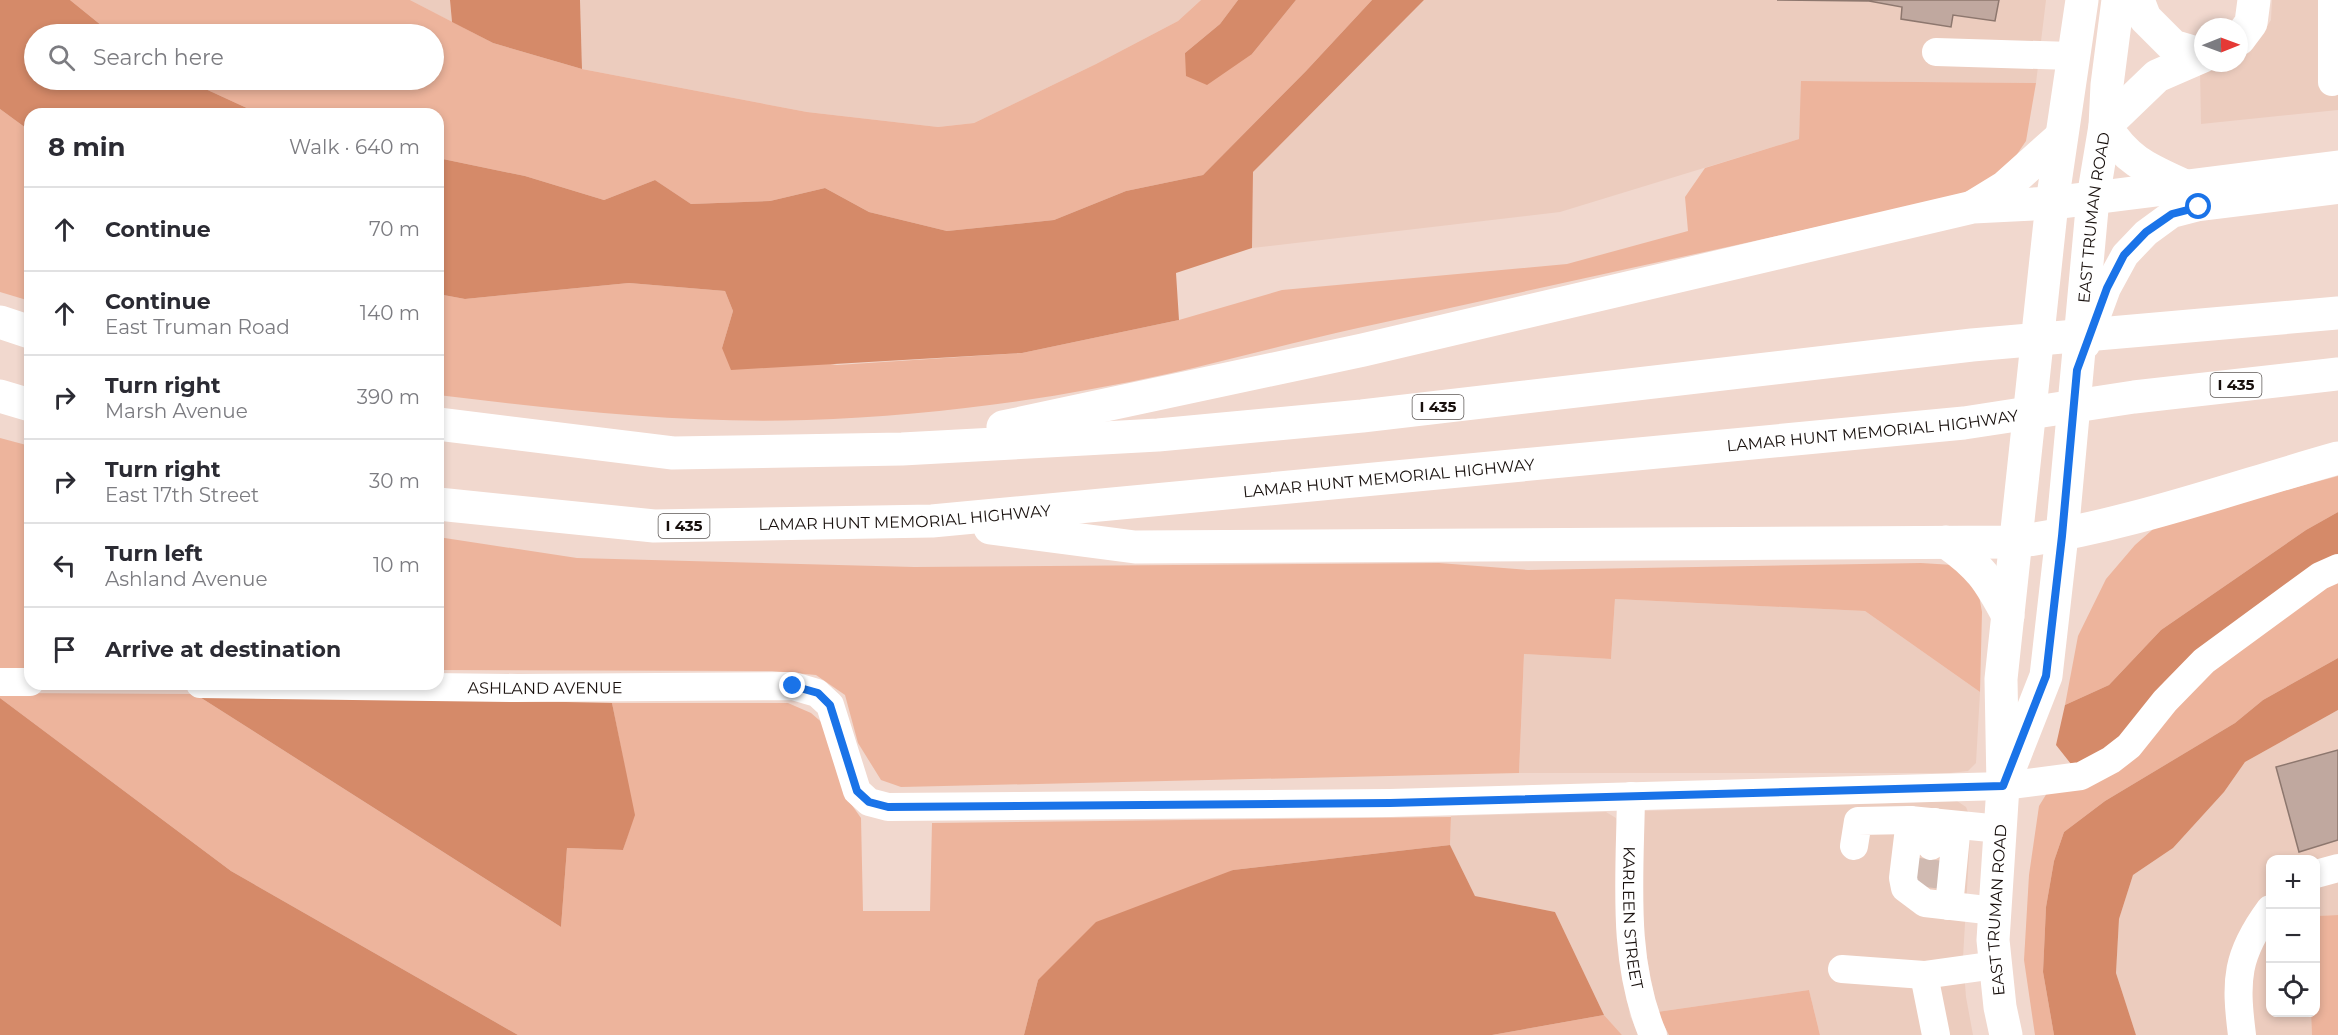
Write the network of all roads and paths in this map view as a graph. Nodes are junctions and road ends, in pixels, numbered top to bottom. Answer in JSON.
{"nodes":[{"id":1,"x":2075,"y":0,"type":"edge"},
{"id":2,"x":2082,"y":0,"type":"edge"},
{"id":3,"x":2118,"y":0,"type":"edge"},
{"id":4,"x":2138,"y":0,"type":"edge"},
{"id":5,"x":2254,"y":0,"type":"edge"},
{"id":6,"x":2332,"y":0,"type":"edge"},
{"id":7,"x":2248,"y":27,"type":"edge"},
{"id":8,"x":1936,"y":52,"type":"dead end"},
{"id":9,"x":2194,"y":53,"type":"edge"},
{"id":10,"x":2072,"y":56,"type":"junction"},
{"id":11,"x":2194,"y":60,"type":"edge"},
{"id":12,"x":2332,"y":82,"type":"dead end"},
{"id":13,"x":2105,"y":126,"type":"junction"},
{"id":14,"x":2061,"y":137,"type":"junction"},
{"id":15,"x":2338,"y":167,"type":"edge"},
{"id":16,"x":2185,"y":186,"type":"junction"},
{"id":17,"x":2338,"y":190,"type":"edge"},
{"id":18,"x":2093,"y":198,"type":"junction"},
{"id":19,"x":2052,"y":203,"type":"junction"},
{"id":20,"x":1973,"y":207,"type":"junction"},
{"id":21,"x":2338,"y":313,"type":"edge"},
{"id":22,"x":0,"y":322,"type":"edge"},
{"id":23,"x":24,"y":330,"type":"edge"},
{"id":24,"x":2077,"y":370,"type":"junction"},
{"id":25,"x":2338,"y":374,"type":"edge"},
{"id":26,"x":0,"y":396,"type":"edge"},
{"id":27,"x":24,"y":403,"type":"edge"},
{"id":28,"x":444,"y":425,"type":"edge"},
{"id":29,"x":902,"y":449,"type":"junction"},
{"id":30,"x":2338,"y":458,"type":"edge"},
{"id":31,"x":444,"y":505,"type":"edge"},
{"id":32,"x":932,"y":521,"type":"junction"},
{"id":33,"x":2062,"y":536,"type":"junction"},
{"id":34,"x":1946,"y":542,"type":"junction"},
{"id":35,"x":2015,"y":542,"type":"junction"},
{"id":36,"x":2338,"y":568,"type":"edge"},
{"id":37,"x":2008,"y":616,"type":"junction"},
{"id":38,"x":0,"y":682,"type":"edge"},
{"id":39,"x":24,"y":682,"type":"edge"},
{"id":40,"x":444,"y":687,"type":"edge"},
{"id":41,"x":2003,"y":786,"type":"junction"},
{"id":42,"x":1927,"y":788,"type":"junction"},
{"id":43,"x":1630,"y":796,"type":"junction"},
{"id":44,"x":1931,"y":827,"type":"junction"},
{"id":45,"x":2000,"y":829,"type":"junction"},
{"id":46,"x":1854,"y":846,"type":"dead end"},
{"id":47,"x":2338,"y":868,"type":"edge"},
{"id":48,"x":2320,"y":873,"type":"edge"},
{"id":49,"x":1933,"y":899,"type":"junction"},
{"id":50,"x":1995,"y":911,"type":"junction"},
{"id":51,"x":2266,"y":916,"type":"edge"},
{"id":52,"x":1996,"y":965,"type":"junction"},
{"id":53,"x":1842,"y":969,"type":"dead end"},
{"id":54,"x":1924,"y":975,"type":"junction"},
{"id":55,"x":1653,"y":1035,"type":"edge"},
{"id":56,"x":1936,"y":1035,"type":"edge"},
{"id":57,"x":2006,"y":1035,"type":"edge"},
{"id":58,"x":2242,"y":1035,"type":"edge"}],
"edges":[{"from":1,"to":10,"type":"main road"},
{"from":2,"to":10,"type":"main road","name":"EAST TRUMAN ROAD"},
{"from":3,"to":13,"type":"main road","name":"EAST TRUMAN ROAD"},
{"from":4,"to":9,"type":"main road"},
{"from":5,"to":7,"type":"main road"},
{"from":6,"to":12,"type":"street"},
{"from":8,"to":10,"type":"street"},
{"from":10,"to":14,"type":"main road","name":"EAST TRUMAN ROAD"},
{"from":11,"to":13,"type":"main road"},
{"from":13,"to":16,"type":"main road"},
{"from":13,"to":18,"type":"main road","name":"EAST TRUMAN ROAD"},
{"from":14,"to":19,"type":"main road","name":"EAST TRUMAN ROAD"},
{"from":14,"to":20,"type":"main road"},
{"from":15,"to":16,"type":"main road"},
{"from":16,"to":18,"type":"main road"},
{"from":17,"to":24,"type":"street"},
{"from":18,"to":19,"type":"main road"},
{"from":18,"to":24,"type":"main road","name":"EAST TRUMAN ROAD"},
{"from":19,"to":20,"type":"main road"},
{"from":19,"to":35,"type":"main road","name":"EAST TRUMAN ROAD"},
{"from":20,"to":29,"type":"main road"},
{"from":21,"to":29,"type":"main road","number":"I 435"},
{"from":22,"to":23,"type":"main road"},
{"from":24,"to":33,"type":"main road","name":"EAST TRUMAN ROAD"},
{"from":25,"to":32,"type":"main road","name":"LAMAR HUNT MEMORIAL HIGHWAY","number":"I 435"},
{"from":26,"to":27,"type":"main road"},
{"from":28,"to":29,"type":"main road","number":"I 435"},
{"from":30,"to":33,"type":"main road"},
{"from":31,"to":32,"type":"main road","name":"LAMAR HUNT MEMORIAL HIGHWAY","number":"I 435"},
{"from":32,"to":34,"type":"main road"},
{"from":33,"to":35,"type":"main road"},
{"from":33,"to":41,"type":"main road","name":"EAST TRUMAN ROAD"},
{"from":34,"to":35,"type":"main road"},
{"from":34,"to":37,"type":"main road"},
{"from":35,"to":37,"type":"main road","name":"EAST TRUMAN ROAD"},
{"from":36,"to":41,"type":"street"},
{"from":37,"to":41,"type":"main road","name":"EAST TRUMAN ROAD"},
{"from":38,"to":39,"type":"street"},
{"from":40,"to":43,"type":"street","name":"ASHLAND AVENUE"},
{"from":41,"to":42,"type":"street"},
{"from":41,"to":45,"type":"main road","name":"EAST TRUMAN ROAD"},
{"from":42,"to":43,"type":"street"},
{"from":42,"to":44,"type":"street"},
{"from":43,"to":55,"type":"street","name":"KARLEEN STREET"},
{"from":44,"to":45,"type":"street"},
{"from":44,"to":46,"type":"street"},
{"from":44,"to":49,"type":"street"},
{"from":44,"to":49,"type":"street"},
{"from":45,"to":50,"type":"main road","name":"EAST TRUMAN ROAD"},
{"from":47,"to":48,"type":"street"},
{"from":49,"to":50,"type":"street"},
{"from":50,"to":52,"type":"main road","name":"EAST TRUMAN ROAD"},
{"from":51,"to":58,"type":"street"},
{"from":52,"to":54,"type":"street"},
{"from":52,"to":57,"type":"main road","name":"EAST TRUMAN ROAD"},
{"from":53,"to":54,"type":"street"},
{"from":54,"to":56,"type":"street"}]}
